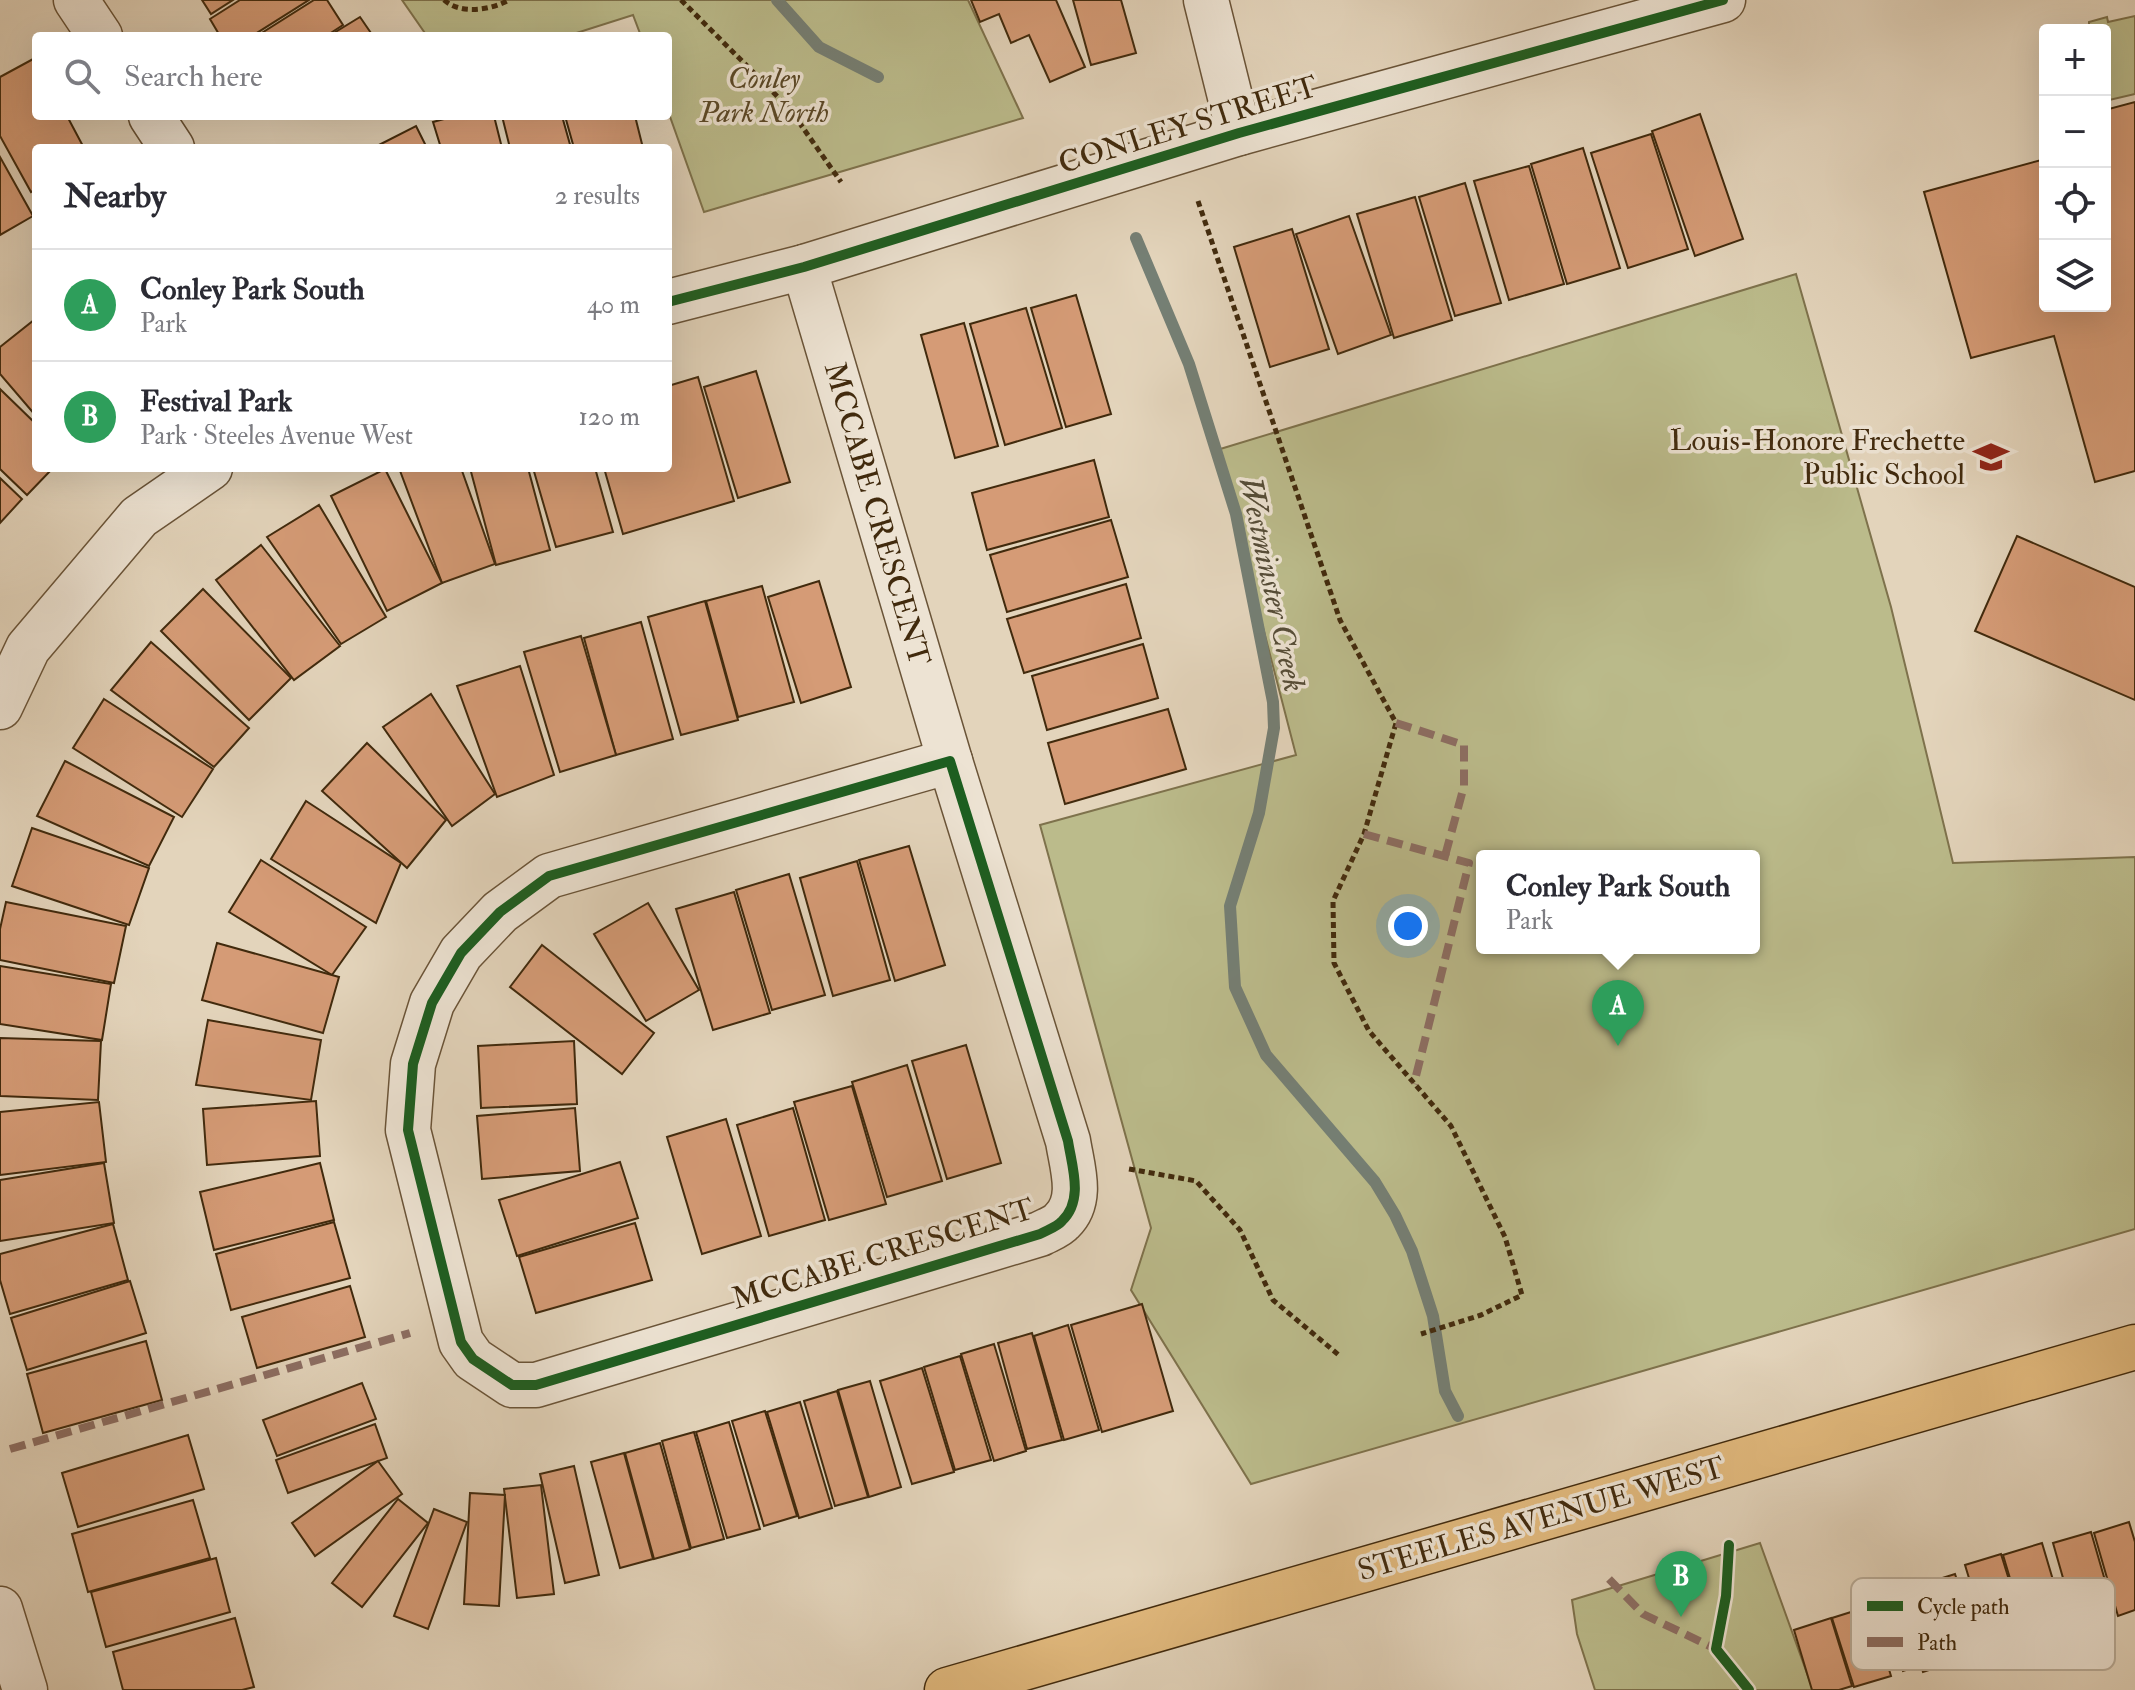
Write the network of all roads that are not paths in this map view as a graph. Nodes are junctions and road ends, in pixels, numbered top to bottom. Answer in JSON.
{"nodes":[{"id":1,"x":76,"y":0,"type":"edge"},
{"id":2,"x":1206,"y":0,"type":"edge"},
{"id":3,"x":1723,"y":0,"type":"edge"},
{"id":4,"x":97,"y":32,"type":"edge"},
{"id":5,"x":154,"y":120,"type":"edge"},
{"id":6,"x":1239,"y":133,"type":"junction"},
{"id":7,"x":169,"y":144,"type":"edge"},
{"id":8,"x":804,"y":267,"type":"junction"},
{"id":9,"x":672,"y":301,"type":"edge"},
{"id":10,"x":204,"y":472,"type":"edge"},
{"id":11,"x":0,"y":707,"type":"edge"},
{"id":12,"x":950,"y":761,"type":"junction"},
{"id":13,"x":2135,"y":1347,"type":"edge"},
{"id":14,"x":0,"y":1609,"type":"edge"},
{"id":15,"x":25,"y":1690,"type":"edge"},
{"id":16,"x":947,"y":1690,"type":"edge"}],
"edges":[{"from":1,"to":4,"type":"street"},
{"from":2,"to":6,"type":"street"},
{"from":3,"to":6,"type":"street","name":"CONLEY STREET"},
{"from":5,"to":7,"type":"street"},
{"from":6,"to":8,"type":"street","name":"CONLEY STREET"},
{"from":8,"to":9,"type":"street","name":"CONLEY STREET"},
{"from":8,"to":12,"type":"street","name":"MCCABE CRESCENT"},
{"from":10,"to":11,"type":"street"},
{"from":12,"to":12,"type":"street","name":"MCCABE CRESCENT"},
{"from":13,"to":16,"type":"main road","name":"STEELES AVENUE WEST"},
{"from":14,"to":15,"type":"street"}]}
